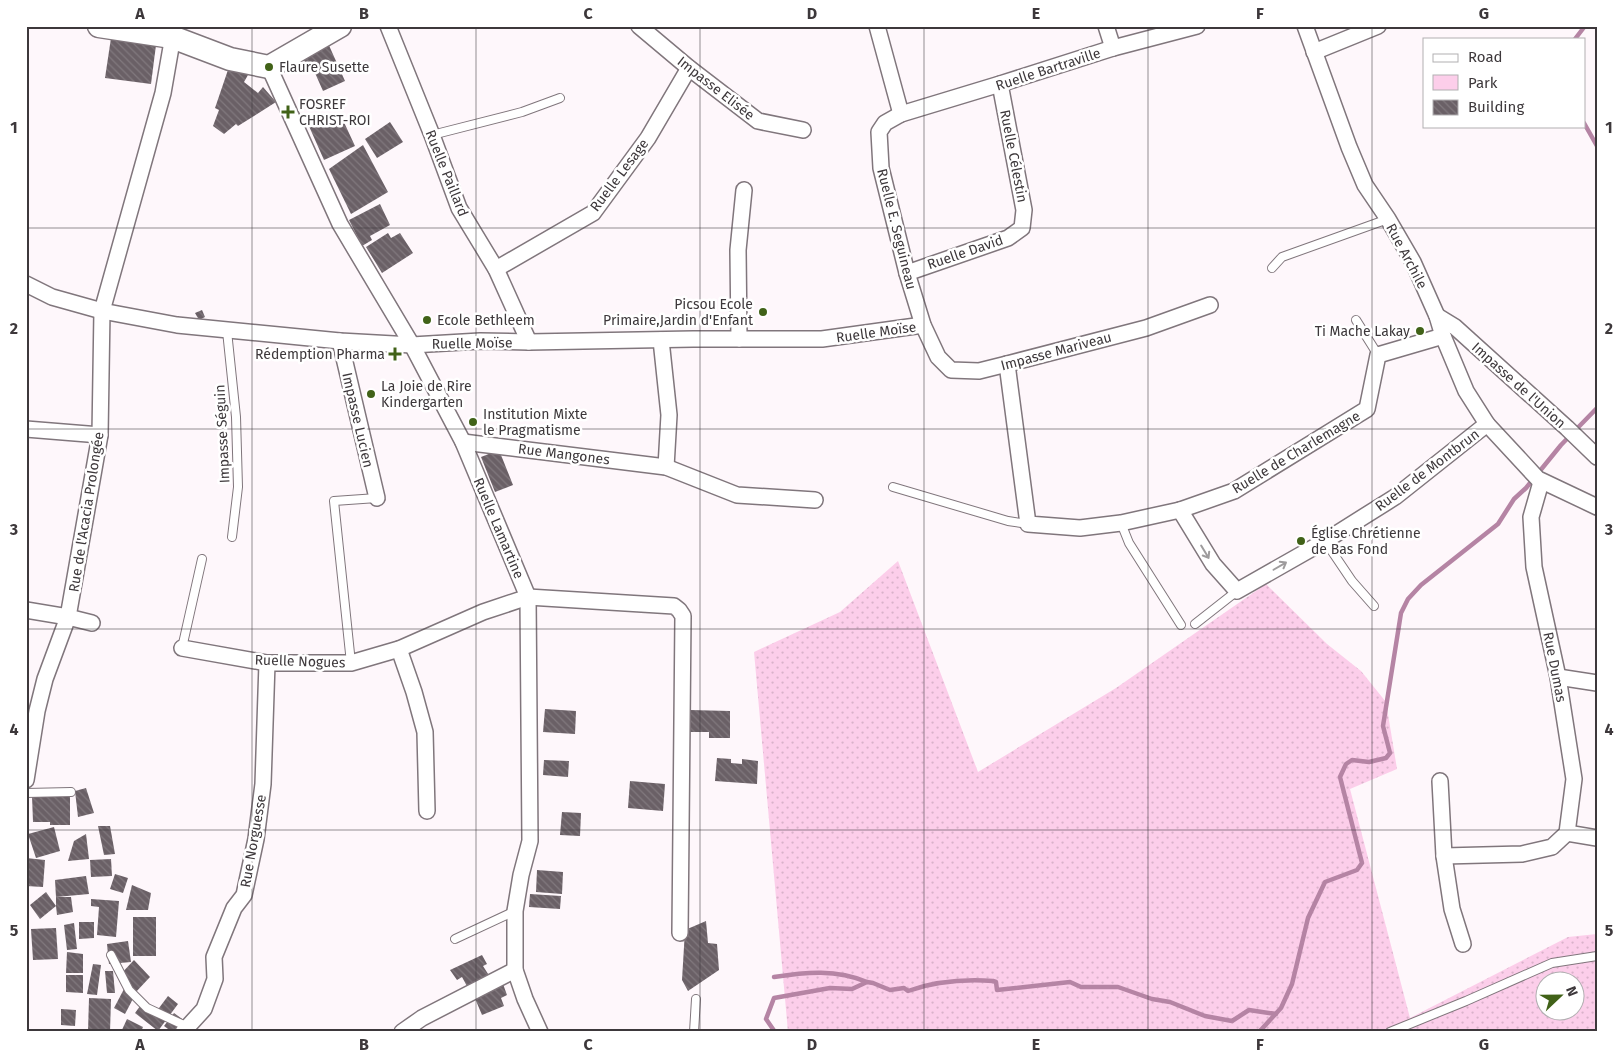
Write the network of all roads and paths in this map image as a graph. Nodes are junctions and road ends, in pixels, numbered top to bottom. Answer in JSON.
{"nodes":[{"id":1,"x":99,"y":26,"type":"edge"},
{"id":2,"x":340,"y":26,"type":"edge"},
{"id":3,"x":388,"y":26,"type":"edge"},
{"id":4,"x":639,"y":26,"type":"edge"},
{"id":5,"x":1106,"y":26,"type":"edge"},
{"id":6,"x":1196,"y":26,"type":"edge"},
{"id":7,"x":1305,"y":26,"type":"edge"},
{"id":8,"x":1378,"y":26,"type":"edge"},
{"id":9,"x":880,"y":27,"type":"edge"},
{"id":10,"x":173,"y":32,"type":"edge"},
{"id":11,"x":1113,"y":48,"type":"junction"},
{"id":12,"x":1314,"y":52,"type":"junction"},
{"id":13,"x":269,"y":67,"type":"junction"},
{"id":14,"x":689,"y":68,"type":"junction"},
{"id":15,"x":1000,"y":84,"type":"junction"},
{"id":16,"x":560,"y":98,"type":"dead end"},
{"id":17,"x":900,"y":114,"type":"junction"},
{"id":18,"x":803,"y":130,"type":"dead end"},
{"id":19,"x":432,"y":135,"type":"junction"},
{"id":20,"x":744,"y":190,"type":"dead end"},
{"id":21,"x":1388,"y":219,"type":"junction"},
{"id":22,"x":1022,"y":228,"type":"joint"},
{"id":23,"x":1272,"y":268,"type":"dead end"},
{"id":24,"x":496,"y":269,"type":"junction"},
{"id":25,"x":907,"y":273,"type":"junction"},
{"id":26,"x":26,"y":284,"type":"edge"},
{"id":27,"x":1210,"y":305,"type":"dead end"},
{"id":28,"x":102,"y":312,"type":"junction"},
{"id":29,"x":1437,"y":316,"type":"junction"},
{"id":30,"x":1356,"y":320,"type":"dead end"},
{"id":31,"x":923,"y":325,"type":"junction"},
{"id":32,"x":227,"y":331,"type":"junction"},
{"id":33,"x":1443,"y":336,"type":"junction"},
{"id":34,"x":739,"y":339,"type":"junction"},
{"id":35,"x":661,"y":340,"type":"junction"},
{"id":36,"x":340,"y":342,"type":"junction"},
{"id":37,"x":529,"y":342,"type":"junction"},
{"id":38,"x":412,"y":345,"type":"junction"},
{"id":39,"x":1378,"y":355,"type":"junction"},
{"id":40,"x":1007,"y":364,"type":"junction"},
{"id":41,"x":1486,"y":424,"type":"junction"},
{"id":42,"x":26,"y":429,"type":"edge"},
{"id":43,"x":100,"y":436,"type":"junction"},
{"id":44,"x":462,"y":442,"type":"junction"},
{"id":45,"x":1597,"y":458,"type":"edge"},
{"id":46,"x":666,"y":466,"type":"junction"},
{"id":47,"x":1536,"y":478,"type":"junction"},
{"id":48,"x":893,"y":488,"type":"dead end"},
{"id":49,"x":376,"y":498,"type":"joint"},
{"id":50,"x":815,"y":500,"type":"dead end"},
{"id":51,"x":1597,"y":507,"type":"edge"},
{"id":52,"x":1180,"y":510,"type":"junction"},
{"id":53,"x":1121,"y":523,"type":"junction"},
{"id":54,"x":1028,"y":524,"type":"junction"},
{"id":55,"x":232,"y":537,"type":"dead end"},
{"id":56,"x":1325,"y":541,"type":"junction"},
{"id":57,"x":202,"y":559,"type":"dead end"},
{"id":58,"x":1237,"y":591,"type":"junction"},
{"id":59,"x":528,"y":597,"type":"junction"},
{"id":60,"x":1374,"y":606,"type":"dead end"},
{"id":61,"x":26,"y":610,"type":"edge"},
{"id":62,"x":68,"y":617,"type":"junction"},
{"id":63,"x":92,"y":623,"type":"dead end"},
{"id":64,"x":1195,"y":624,"type":"dead end"},
{"id":65,"x":1181,"y":625,"type":"dead end"},
{"id":66,"x":182,"y":648,"type":"joint"},
{"id":67,"x":399,"y":649,"type":"junction"},
{"id":68,"x":267,"y":663,"type":"junction"},
{"id":69,"x":351,"y":663,"type":"junction"},
{"id":70,"x":1558,"y":677,"type":"junction"},
{"id":71,"x":1597,"y":683,"type":"edge"},
{"id":72,"x":26,"y":780,"type":"edge"},
{"id":73,"x":1440,"y":781,"type":"dead end"},
{"id":74,"x":71,"y":792,"type":"dead end"},
{"id":75,"x":26,"y":793,"type":"edge"},
{"id":76,"x":428,"y":811,"type":"dead end"},
{"id":77,"x":1567,"y":833,"type":"junction"},
{"id":78,"x":1597,"y":838,"type":"edge"},
{"id":79,"x":1444,"y":856,"type":"junction"},
{"id":80,"x":515,"y":911,"type":"junction"},
{"id":81,"x":680,"y":933,"type":"dead end"},
{"id":82,"x":455,"y":939,"type":"dead end"},
{"id":83,"x":1463,"y":944,"type":"dead end"},
{"id":84,"x":111,"y":955,"type":"dead end"},
{"id":85,"x":1597,"y":956,"type":"edge"},
{"id":86,"x":515,"y":970,"type":"junction"},
{"id":87,"x":696,"y":999,"type":"dead end"},
{"id":88,"x":185,"y":1030,"type":"edge"},
{"id":89,"x":541,"y":1030,"type":"edge"},
{"id":90,"x":402,"y":1032,"type":"edge"},
{"id":91,"x":694,"y":1032,"type":"edge"},
{"id":92,"x":1390,"y":1032,"type":"edge"}],
"edges":[{"from":1,"to":10,"type":"street"},
{"from":2,"to":13,"type":"street"},
{"from":3,"to":19,"type":"street","name":"Ruelle Paillard"},
{"from":4,"to":14,"type":"street","name":"Impasse Elisée"},
{"from":5,"to":11,"type":"street"},
{"from":6,"to":11,"type":"street","name":"Ruelle Bartraville"},
{"from":7,"to":12,"type":"street","name":"Rue Archile"},
{"from":8,"to":12,"type":"street"},
{"from":9,"to":17,"type":"street"},
{"from":10,"to":13,"type":"street"},
{"from":10,"to":28,"type":"street","name":"Rue de l'Acacia Prolongée"},
{"from":11,"to":15,"type":"street","name":"Ruelle Bartraville"},
{"from":12,"to":21,"type":"street","name":"Rue Archile"},
{"from":13,"to":38,"type":"street","name":"Ruelle Lamartine"},
{"from":14,"to":18,"type":"street","name":"Impasse Elisée"},
{"from":14,"to":24,"type":"street","name":"Ruelle Lesage"},
{"from":15,"to":17,"type":"street","name":"Ruelle Bartraville"},
{"from":15,"to":22,"type":"street","name":"Ruelle Célestin"},
{"from":16,"to":19,"type":"lane"},
{"from":17,"to":25,"type":"street","name":"Ruelle E. Seguineau"},
{"from":19,"to":24,"type":"street","name":"Ruelle Paillard"},
{"from":20,"to":34,"type":"street"},
{"from":21,"to":23,"type":"lane"},
{"from":21,"to":29,"type":"street","name":"Rue Archile"},
{"from":22,"to":25,"type":"street","name":"Ruelle David"},
{"from":24,"to":37,"type":"street","name":"Ruelle Paillard"},
{"from":25,"to":31,"type":"street","name":"Ruelle E. Seguineau"},
{"from":26,"to":28,"type":"street","name":"Ruelle Moïse"},
{"from":27,"to":40,"type":"street","name":"Impasse Mariveau"},
{"from":28,"to":32,"type":"street","name":"Ruelle Moïse"},
{"from":28,"to":43,"type":"street","name":"Rue de l'Acacia Prolongée"},
{"from":29,"to":33,"type":"street","name":"Rue Archile"},
{"from":29,"to":45,"type":"street","name":"Impasse de l'Union"},
{"from":30,"to":39,"type":"lane"},
{"from":31,"to":34,"type":"street","name":"Ruelle Moïse"},
{"from":31,"to":40,"type":"street","name":"Impasse Mariveau"},
{"from":32,"to":36,"type":"street","name":"Ruelle Moïse"},
{"from":32,"to":55,"type":"lane","name":"Impasse Séguin"},
{"from":33,"to":39,"type":"street"},
{"from":33,"to":41,"type":"street","name":"Rue Archile"},
{"from":34,"to":35,"type":"street","name":"Ruelle Moïse"},
{"from":35,"to":37,"type":"street","name":"Ruelle Moïse"},
{"from":35,"to":46,"type":"street"},
{"from":36,"to":38,"type":"street","name":"Ruelle Moïse"},
{"from":36,"to":49,"type":"street","name":"Impasse Lucien"},
{"from":37,"to":38,"type":"street","name":"Ruelle Moïse"},
{"from":38,"to":44,"type":"street","name":"Ruelle Lamartine"},
{"from":39,"to":52,"type":"street","name":"Ruelle de Charlemagne"},
{"from":40,"to":54,"type":"street"},
{"from":41,"to":47,"type":"street","name":"Rue Archile"},
{"from":41,"to":56,"type":"street","name":"Ruelle de Montbrun"},
{"from":42,"to":43,"type":"street"},
{"from":43,"to":62,"type":"street","name":"Rue de l'Acacia Prolongée"},
{"from":44,"to":46,"type":"street","name":"Rue Mangones"},
{"from":44,"to":59,"type":"street","name":"Ruelle Lamartine"},
{"from":46,"to":50,"type":"street","name":"Rue Mangones"},
{"from":47,"to":51,"type":"street","name":"Rue Archile"},
{"from":47,"to":70,"type":"street","name":"Rue Dumas"},
{"from":48,"to":54,"type":"lane"},
{"from":49,"to":69,"type":"lane"},
{"from":52,"to":53,"type":"street","name":"Ruelle de Charlemagne"},
{"from":52,"to":58,"type":"street","one_way":true},
{"from":53,"to":54,"type":"street","name":"Ruelle de Charlemagne"},
{"from":53,"to":65,"type":"lane"},
{"from":58,"to":56,"type":"street","name":"Ruelle de Montbrun","one_way":true},
{"from":56,"to":60,"type":"lane"},
{"from":57,"to":66,"type":"lane"},
{"from":58,"to":64,"type":"lane"},
{"from":59,"to":67,"type":"street","name":"Ruelle Nogues"},
{"from":59,"to":80,"type":"street","name":"Ruelle Lamartine"},
{"from":59,"to":81,"type":"street"},
{"from":61,"to":62,"type":"street"},
{"from":62,"to":63,"type":"street"},
{"from":62,"to":72,"type":"street","name":"Rue de l'Acacia Prolongée"},
{"from":66,"to":68,"type":"street","name":"Ruelle Nogues"},
{"from":67,"to":69,"type":"street","name":"Ruelle Nogues"},
{"from":67,"to":76,"type":"street"},
{"from":68,"to":69,"type":"street","name":"Ruelle Nogues"},
{"from":68,"to":88,"type":"street","name":"Rue Norguesse"},
{"from":70,"to":71,"type":"street"},
{"from":70,"to":77,"type":"street","name":"Rue Dumas"},
{"from":73,"to":79,"type":"street"},
{"from":74,"to":75,"type":"lane"},
{"from":77,"to":78,"type":"street"},
{"from":77,"to":79,"type":"street"},
{"from":79,"to":83,"type":"street"},
{"from":80,"to":82,"type":"lane"},
{"from":80,"to":86,"type":"street","name":"Ruelle Lamartine"},
{"from":84,"to":88,"type":"lane"},
{"from":85,"to":92,"type":"lane"},
{"from":86,"to":89,"type":"street","name":"Ruelle Lamartine"},
{"from":86,"to":90,"type":"street"},
{"from":87,"to":91,"type":"lane"}]}
